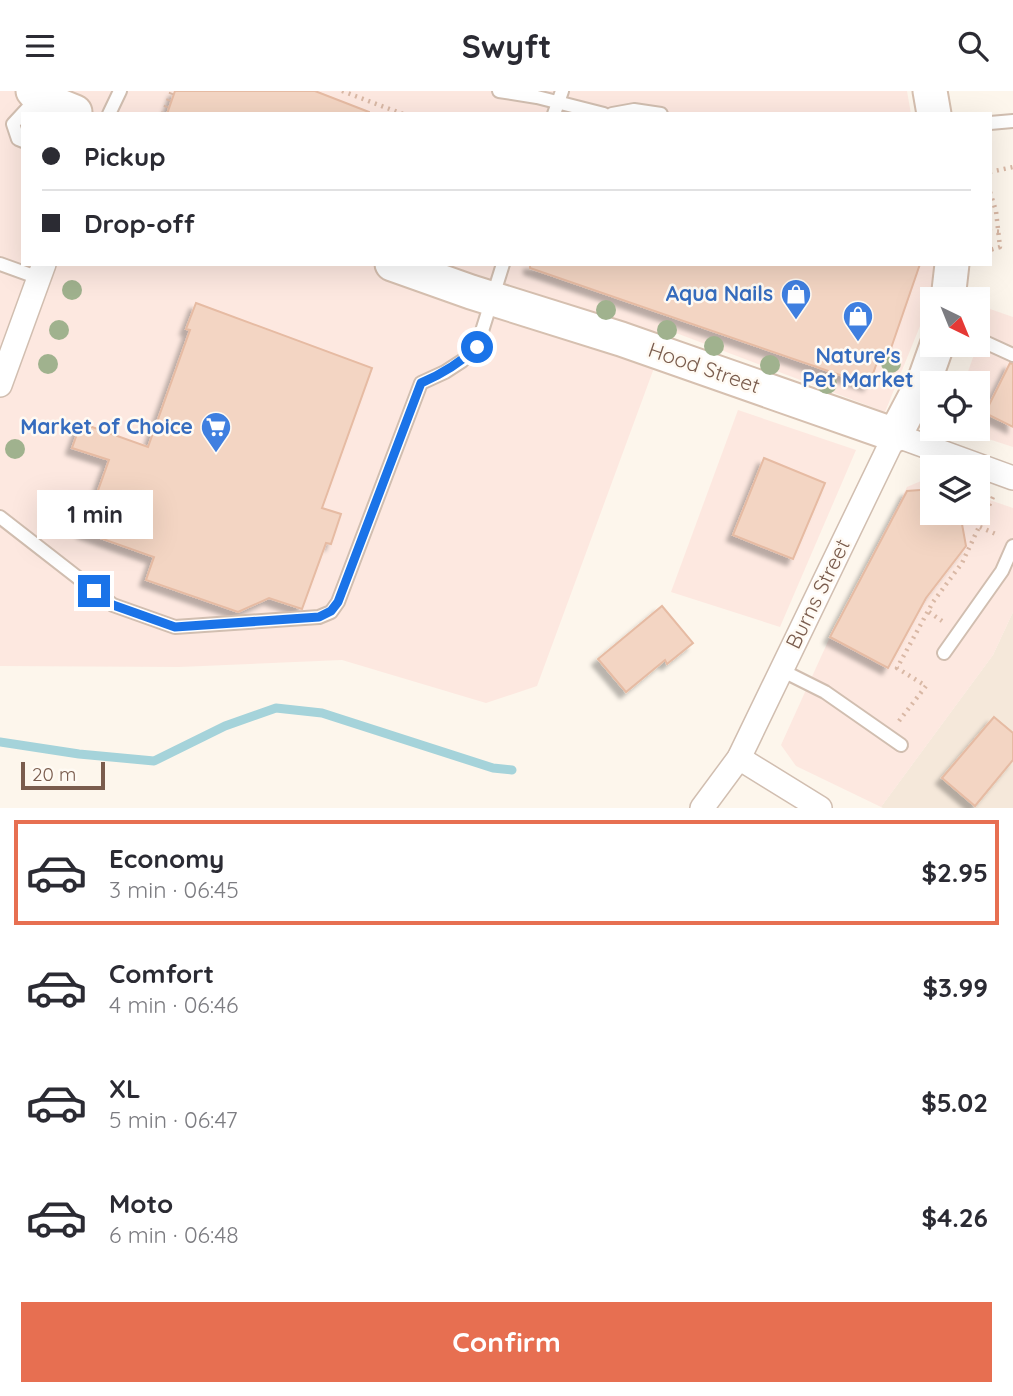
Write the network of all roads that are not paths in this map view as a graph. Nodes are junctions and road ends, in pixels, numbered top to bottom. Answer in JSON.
{"nodes":[{"id":1,"x":120,"y":91,"type":"edge"},
{"id":2,"x":499,"y":91,"type":"edge"},
{"id":3,"x":930,"y":91,"type":"edge"},
{"id":4,"x":36,"y":94,"type":"edge"},
{"id":5,"x":558,"y":102,"type":"edge"},
{"id":6,"x":75,"y":105,"type":"edge"},
{"id":7,"x":22,"y":112,"type":"edge"},
{"id":8,"x":110,"y":112,"type":"edge"},
{"id":9,"x":588,"y":112,"type":"edge"},
{"id":10,"x":623,"y":112,"type":"edge"},
{"id":11,"x":648,"y":112,"type":"edge"},
{"id":12,"x":934,"y":112,"type":"edge"},
{"id":13,"x":21,"y":114,"type":"edge"},
{"id":14,"x":1013,"y":121,"type":"edge"},
{"id":15,"x":992,"y":124,"type":"edge"},
{"id":16,"x":21,"y":140,"type":"edge"},
{"id":17,"x":0,"y":264,"type":"edge"},
{"id":18,"x":398,"y":266,"type":"edge"},
{"id":19,"x":502,"y":266,"type":"edge"},
{"id":20,"x":953,"y":266,"type":"edge"},
{"id":21,"x":41,"y":271,"type":"edge"},
{"id":22,"x":950,"y":287,"type":"edge"},
{"id":23,"x":491,"y":298,"type":"junction"},
{"id":24,"x":990,"y":344,"type":"edge"},
{"id":25,"x":1013,"y":355,"type":"edge"},
{"id":26,"x":933,"y":357,"type":"edge"},
{"id":27,"x":0,"y":384,"type":"edge"},
{"id":28,"x":895,"y":435,"type":"junction"},
{"id":29,"x":1013,"y":478,"type":"edge"},
{"id":30,"x":0,"y":517,"type":"edge"},
{"id":31,"x":1013,"y":546,"type":"edge"},
{"id":32,"x":944,"y":653,"type":"dead end"},
{"id":33,"x":781,"y":670,"type":"junction"},
{"id":34,"x":901,"y":745,"type":"dead end"},
{"id":35,"x":739,"y":758,"type":"junction"},
{"id":36,"x":702,"y":808,"type":"edge"},
{"id":37,"x":820,"y":808,"type":"edge"}],
"edges":[{"from":1,"to":8,"type":"lane"},
{"from":2,"to":5,"type":"lane"},
{"from":3,"to":12,"type":"street"},
{"from":4,"to":6,"type":"street"},
{"from":4,"to":7,"type":"lane"},
{"from":5,"to":9,"type":"lane"},
{"from":10,"to":11,"type":"lane"},
{"from":13,"to":16,"type":"lane"},
{"from":14,"to":15,"type":"lane"},
{"from":17,"to":21,"type":"lane"},
{"from":18,"to":23,"type":"street","name":"Hood Street"},
{"from":19,"to":23,"type":"lane"},
{"from":20,"to":22,"type":"street"},
{"from":21,"to":27,"type":"street"},
{"from":23,"to":28,"type":"street","name":"Hood Street"},
{"from":23,"to":30,"type":"lane"},
{"from":24,"to":25,"type":"lane"},
{"from":26,"to":28,"type":"street","name":"Burns Street"},
{"from":28,"to":29,"type":"street","name":"Hood Street"},
{"from":28,"to":33,"type":"street","name":"Burns Street"},
{"from":31,"to":32,"type":"lane"},
{"from":33,"to":34,"type":"lane"},
{"from":33,"to":35,"type":"street","name":"Burns Street"},
{"from":35,"to":36,"type":"street","name":"Burns Street"},
{"from":35,"to":37,"type":"street"}]}
